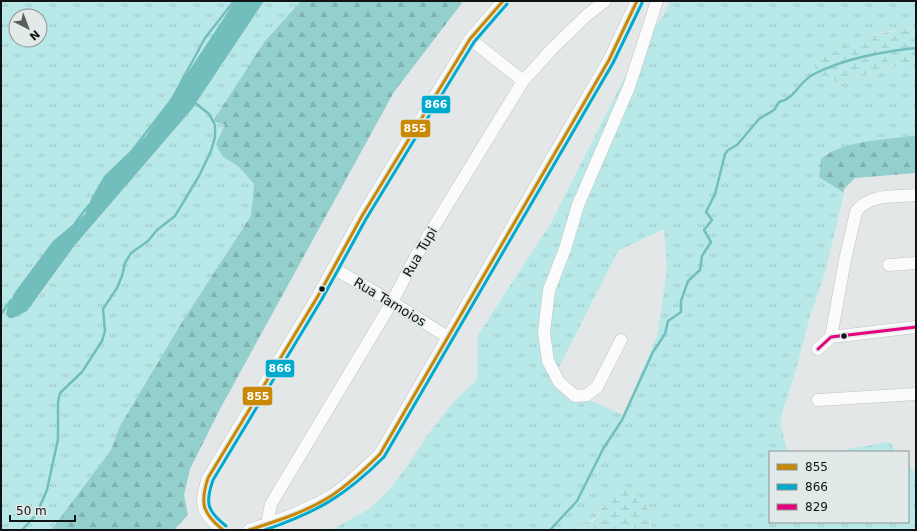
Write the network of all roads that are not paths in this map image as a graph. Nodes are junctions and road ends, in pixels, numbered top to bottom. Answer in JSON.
{"nodes":[{"id":1,"x":503,"y":1,"type":"edge"},
{"id":2,"x":605,"y":1,"type":"edge"},
{"id":3,"x":637,"y":1,"type":"edge"},
{"id":4,"x":657,"y":1,"type":"edge"},
{"id":5,"x":470,"y":39,"type":"junction"},
{"id":6,"x":523,"y":81,"type":"junction"},
{"id":7,"x":916,"y":195,"type":"edge"},
{"id":8,"x":916,"y":263,"type":"edge"},
{"id":9,"x":889,"y":265,"type":"dead end"},
{"id":10,"x":333,"y":268,"type":"junction"},
{"id":11,"x":392,"y":302,"type":"junction"},
{"id":12,"x":916,"y":327,"type":"edge"},
{"id":13,"x":446,"y":336,"type":"junction"},
{"id":14,"x":831,"y":337,"type":"junction"},
{"id":15,"x":621,"y":340,"type":"dead end"},
{"id":16,"x":818,"y":350,"type":"dead end"},
{"id":17,"x":916,"y":394,"type":"edge"},
{"id":18,"x":818,"y":400,"type":"dead end"},
{"id":19,"x":266,"y":524,"type":"junction"},
{"id":20,"x":223,"y":530,"type":"edge"},
{"id":21,"x":249,"y":530,"type":"edge"}],
"edges":[{"from":1,"to":5,"type":"street"},
{"from":2,"to":6,"type":"street","name":"Rua Tupi"},
{"from":3,"to":13,"type":"street"},
{"from":4,"to":15,"type":"street"},
{"from":5,"to":6,"type":"street"},
{"from":5,"to":10,"type":"street"},
{"from":6,"to":11,"type":"street","name":"Rua Tupi"},
{"from":7,"to":14,"type":"street"},
{"from":8,"to":9,"type":"street"},
{"from":10,"to":11,"type":"street","name":"Rua Tamoios"},
{"from":10,"to":20,"type":"street"},
{"from":11,"to":13,"type":"street","name":"Rua Tamoios"},
{"from":11,"to":19,"type":"street","name":"Rua Tupi"},
{"from":12,"to":14,"type":"street"},
{"from":13,"to":19,"type":"street"},
{"from":14,"to":16,"type":"street"},
{"from":17,"to":18,"type":"street"},
{"from":19,"to":21,"type":"street"}]}
